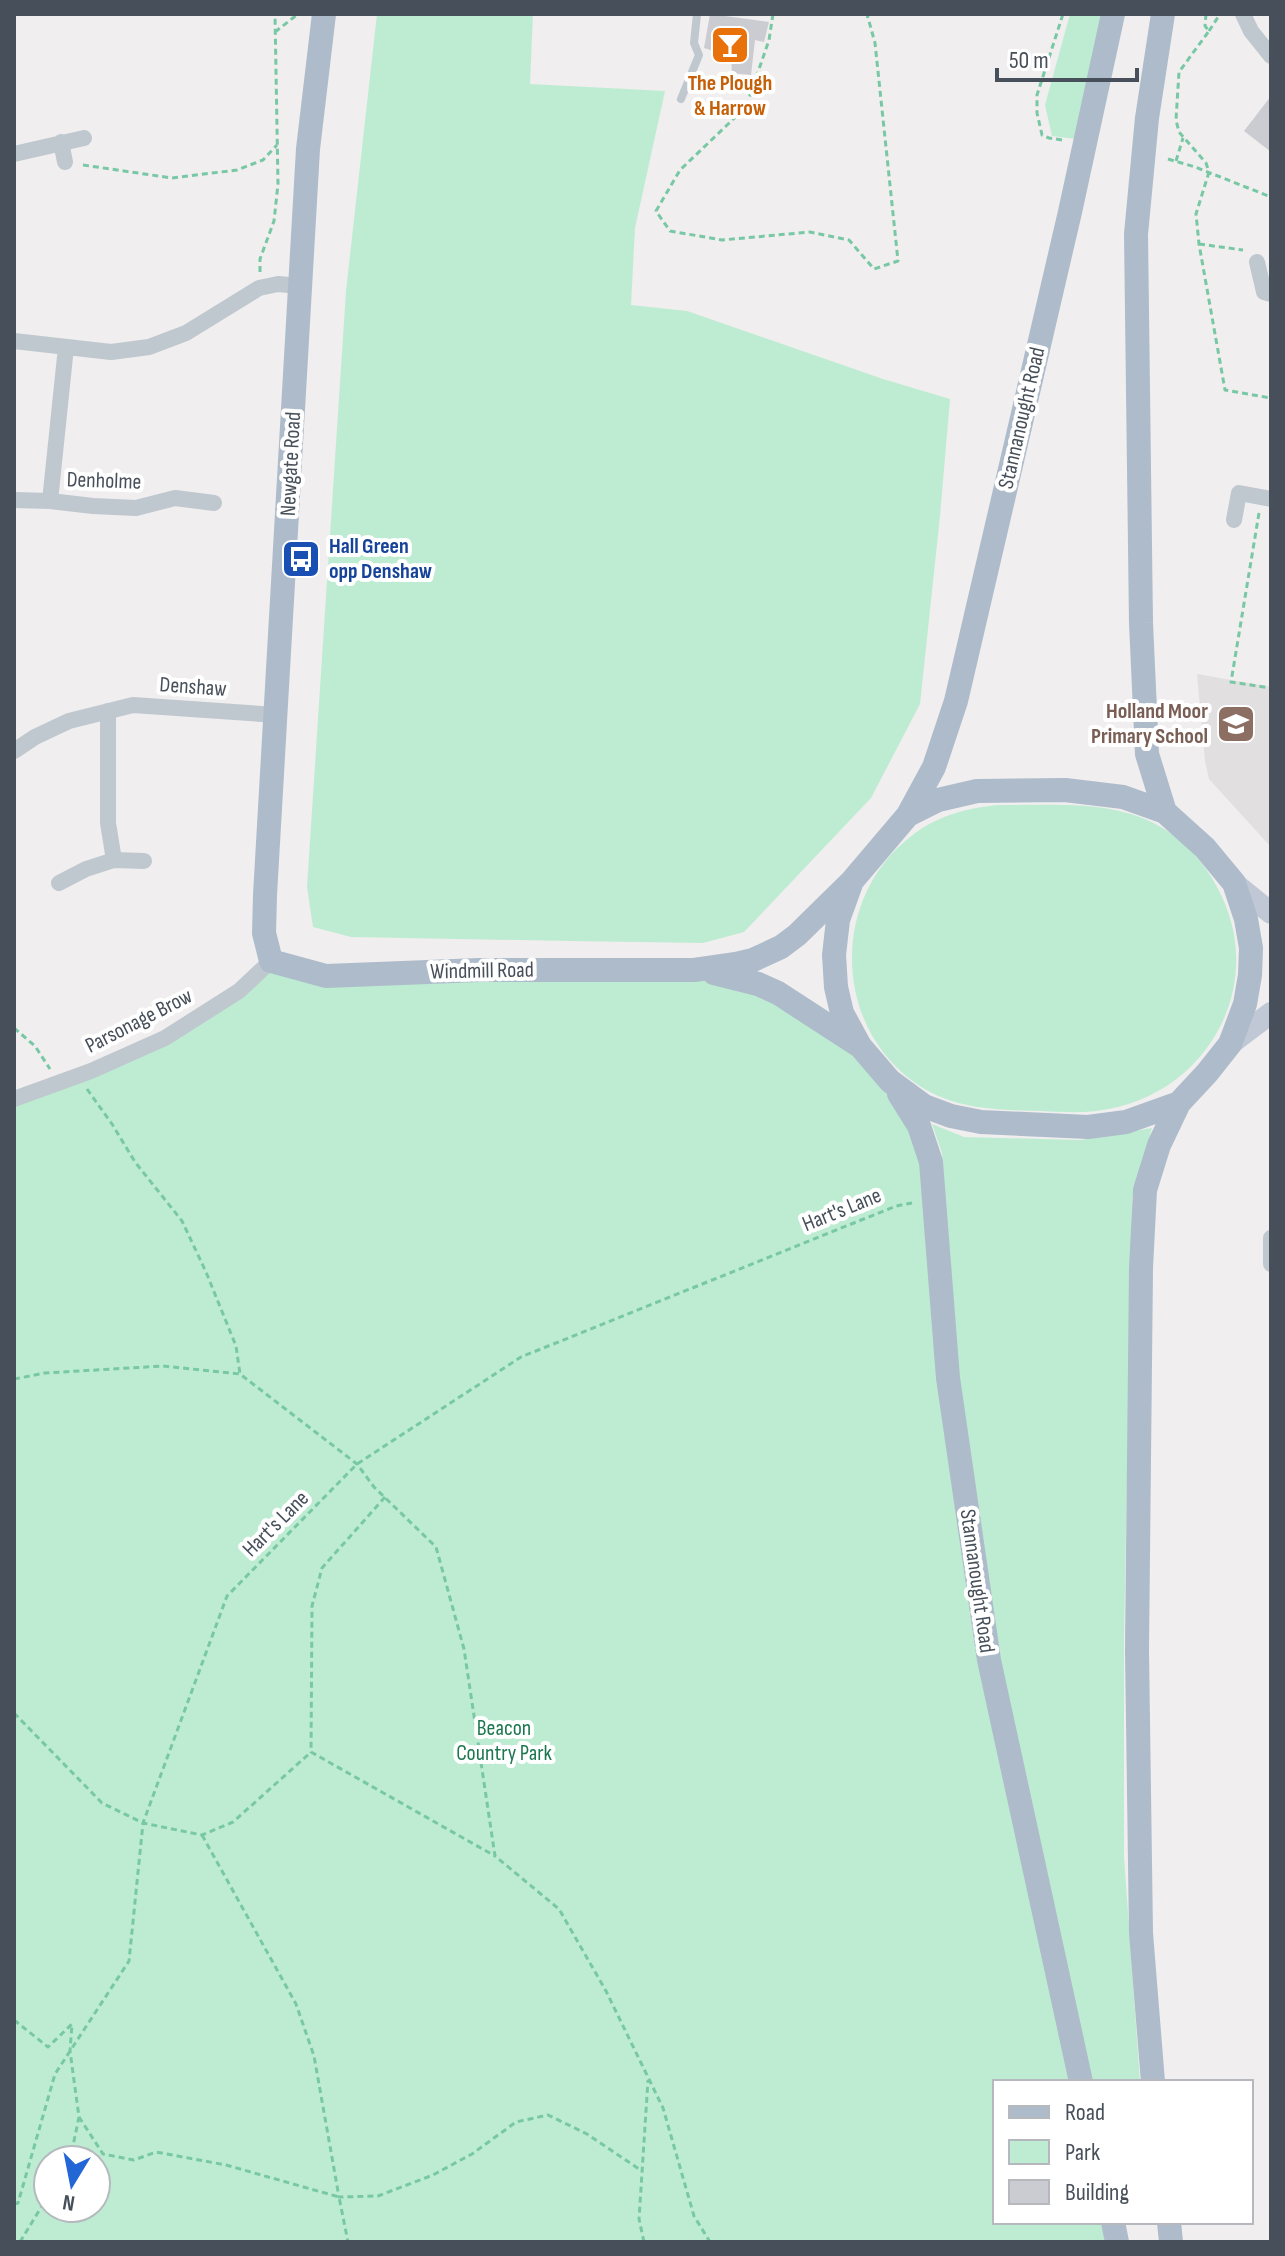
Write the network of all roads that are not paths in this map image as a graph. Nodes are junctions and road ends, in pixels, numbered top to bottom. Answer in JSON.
{"nodes":[{"id":1,"x":324,"y":14,"type":"edge"},
{"id":2,"x":697,"y":14,"type":"edge"},
{"id":3,"x":1113,"y":14,"type":"edge"},
{"id":4,"x":1163,"y":14,"type":"edge"},
{"id":5,"x":1243,"y":14,"type":"edge"},
{"id":6,"x":1271,"y":56,"type":"edge"},
{"id":7,"x":681,"y":99,"type":"dead end"},
{"id":8,"x":84,"y":138,"type":"dead end"},
{"id":9,"x":61,"y":142,"type":"junction"},
{"id":10,"x":14,"y":154,"type":"edge"},
{"id":11,"x":65,"y":162,"type":"road end"},
{"id":12,"x":1257,"y":262,"type":"road end"},
{"id":13,"x":300,"y":286,"type":"junction"},
{"id":14,"x":1271,"y":294,"type":"edge"},
{"id":15,"x":14,"y":341,"type":"edge"},
{"id":16,"x":66,"y":347,"type":"junction"},
{"id":17,"x":1266,"y":498,"type":"edge"},
{"id":18,"x":14,"y":500,"type":"edge"},
{"id":19,"x":50,"y":501,"type":"junction"},
{"id":20,"x":197,"y":519,"type":"dead end"},
{"id":21,"x":1234,"y":520,"type":"dead end"},
{"id":22,"x":108,"y":711,"type":"junction"},
{"id":23,"x":277,"y":715,"type":"junction"},
{"id":24,"x":14,"y":751,"type":"edge"},
{"id":25,"x":1165,"y":812,"type":"junction"},
{"id":26,"x":908,"y":815,"type":"junction"},
{"id":27,"x":114,"y":860,"type":"junction"},
{"id":28,"x":144,"y":861,"type":"dead end"},
{"id":29,"x":852,"y":881,"type":"junction"},
{"id":30,"x":59,"y":883,"type":"dead end"},
{"id":31,"x":1234,"y":883,"type":"junction"},
{"id":32,"x":1271,"y":913,"type":"edge"},
{"id":33,"x":271,"y":961,"type":"junction"},
{"id":34,"x":694,"y":970,"type":"junction"},
{"id":35,"x":1271,"y":1013,"type":"edge"},
{"id":36,"x":1230,"y":1044,"type":"junction"},
{"id":37,"x":860,"y":1046,"type":"junction"},
{"id":38,"x":890,"y":1081,"type":"junction"},
{"id":39,"x":14,"y":1099,"type":"edge"},
{"id":40,"x":1179,"y":1103,"type":"junction"},
{"id":41,"x":1271,"y":1238,"type":"edge"},
{"id":42,"x":1271,"y":1264,"type":"edge"},
{"id":43,"x":1081,"y":2080,"type":"edge"},
{"id":44,"x":1153,"y":2080,"type":"edge"}],
"edges":[{"from":1,"to":13,"type":"main road","name":"Newgate Road"},
{"from":2,"to":7,"type":"lane"},
{"from":3,"to":26,"type":"main road","name":"Stannanought Road"},
{"from":4,"to":25,"type":"main road"},
{"from":5,"to":6,"type":"street"},
{"from":8,"to":9,"type":"street"},
{"from":9,"to":10,"type":"street"},
{"from":9,"to":11,"type":"street"},
{"from":12,"to":14,"type":"street"},
{"from":13,"to":16,"type":"street"},
{"from":13,"to":23,"type":"main road","name":"Newgate Road"},
{"from":15,"to":16,"type":"street"},
{"from":16,"to":19,"type":"street","name":"Denholme"},
{"from":17,"to":21,"type":"street"},
{"from":18,"to":19,"type":"street"},
{"from":19,"to":20,"type":"street","name":"Denholme"},
{"from":22,"to":23,"type":"street","name":"Denshaw"},
{"from":22,"to":24,"type":"street","name":"Denshaw"},
{"from":22,"to":27,"type":"street"},
{"from":23,"to":33,"type":"main road","name":"Newgate Road"},
{"from":25,"to":26,"type":"main road"},
{"from":25,"to":31,"type":"main road"},
{"from":26,"to":29,"type":"main road","name":"Windmill Road"},
{"from":27,"to":28,"type":"street"},
{"from":27,"to":30,"type":"street"},
{"from":29,"to":34,"type":"main road","name":"Windmill Road"},
{"from":29,"to":37,"type":"main road"},
{"from":31,"to":32,"type":"main road"},
{"from":31,"to":36,"type":"main road"},
{"from":33,"to":34,"type":"main road","name":"Windmill Road"},
{"from":33,"to":39,"type":"street","name":"Parsonage Brow"},
{"from":34,"to":37,"type":"main road","name":"Windmill Road"},
{"from":35,"to":36,"type":"main road"},
{"from":36,"to":40,"type":"main road"},
{"from":37,"to":38,"type":"main road"},
{"from":38,"to":40,"type":"main road"},
{"from":38,"to":43,"type":"main road","name":"Stannanought Road"},
{"from":40,"to":44,"type":"main road"},
{"from":41,"to":42,"type":"street"}]}
